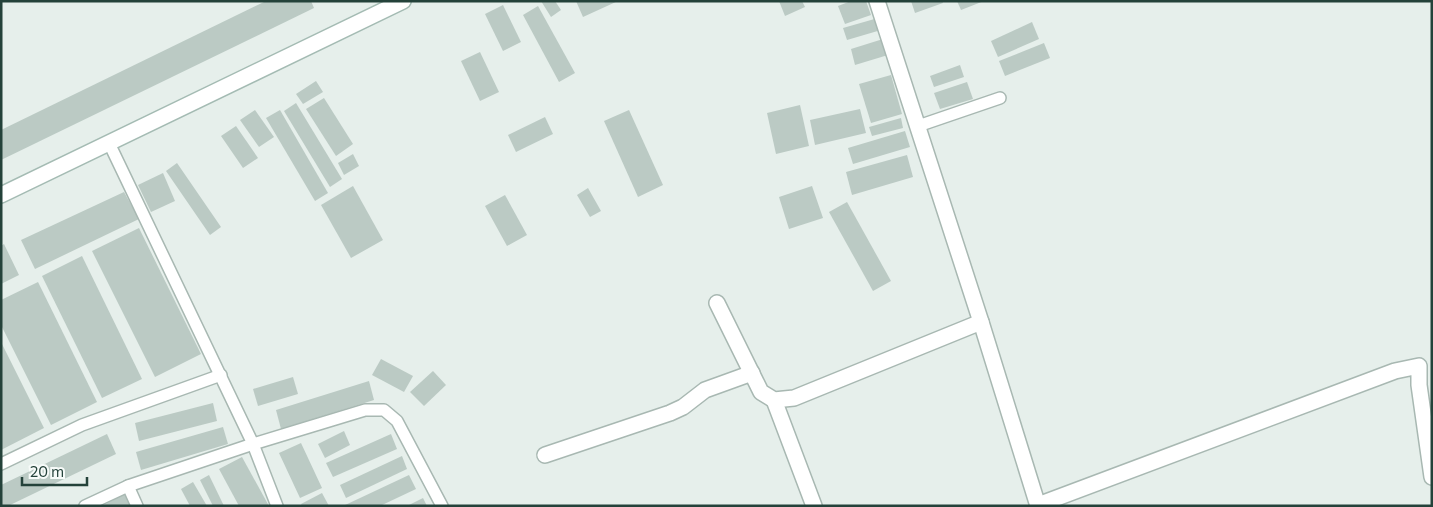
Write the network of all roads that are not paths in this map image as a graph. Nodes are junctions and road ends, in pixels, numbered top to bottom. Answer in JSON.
{"nodes":[{"id":1,"x":403,"y":1,"type":"edge"},
{"id":2,"x":877,"y":1,"type":"edge"},
{"id":3,"x":1000,"y":98,"type":"dead end"},
{"id":4,"x":918,"y":126,"type":"junction"},
{"id":5,"x":109,"y":143,"type":"junction"},
{"id":6,"x":1,"y":195,"type":"edge"},
{"id":7,"x":717,"y":303,"type":"dead end"},
{"id":8,"x":982,"y":322,"type":"junction"},
{"id":9,"x":1425,"y":363,"type":"edge"},
{"id":10,"x":752,"y":373,"type":"junction"},
{"id":11,"x":221,"y":375,"type":"junction"},
{"id":12,"x":774,"y":400,"type":"junction"},
{"id":13,"x":253,"y":444,"type":"junction"},
{"id":14,"x":545,"y":455,"type":"dead end"},
{"id":15,"x":1,"y":464,"type":"edge"},
{"id":16,"x":1432,"y":477,"type":"edge"},
{"id":17,"x":128,"y":486,"type":"junction"},
{"id":18,"x":1038,"y":505,"type":"edge"},
{"id":19,"x":85,"y":506,"type":"edge"},
{"id":20,"x":137,"y":506,"type":"edge"},
{"id":21,"x":277,"y":506,"type":"edge"},
{"id":22,"x":442,"y":506,"type":"edge"},
{"id":23,"x":814,"y":506,"type":"edge"}],
"edges":[{"from":1,"to":5,"type":"street"},
{"from":2,"to":4,"type":"street"},
{"from":3,"to":4,"type":"lane"},
{"from":4,"to":8,"type":"street"},
{"from":5,"to":6,"type":"street"},
{"from":5,"to":11,"type":"lane"},
{"from":7,"to":10,"type":"street"},
{"from":8,"to":12,"type":"street"},
{"from":8,"to":18,"type":"street"},
{"from":9,"to":16,"type":"street"},
{"from":9,"to":18,"type":"street"},
{"from":10,"to":12,"type":"street"},
{"from":10,"to":14,"type":"street"},
{"from":11,"to":13,"type":"lane"},
{"from":11,"to":15,"type":"lane"},
{"from":12,"to":23,"type":"street"},
{"from":13,"to":17,"type":"lane"},
{"from":13,"to":21,"type":"lane"},
{"from":13,"to":22,"type":"lane"},
{"from":17,"to":19,"type":"lane"},
{"from":17,"to":20,"type":"lane"}]}
